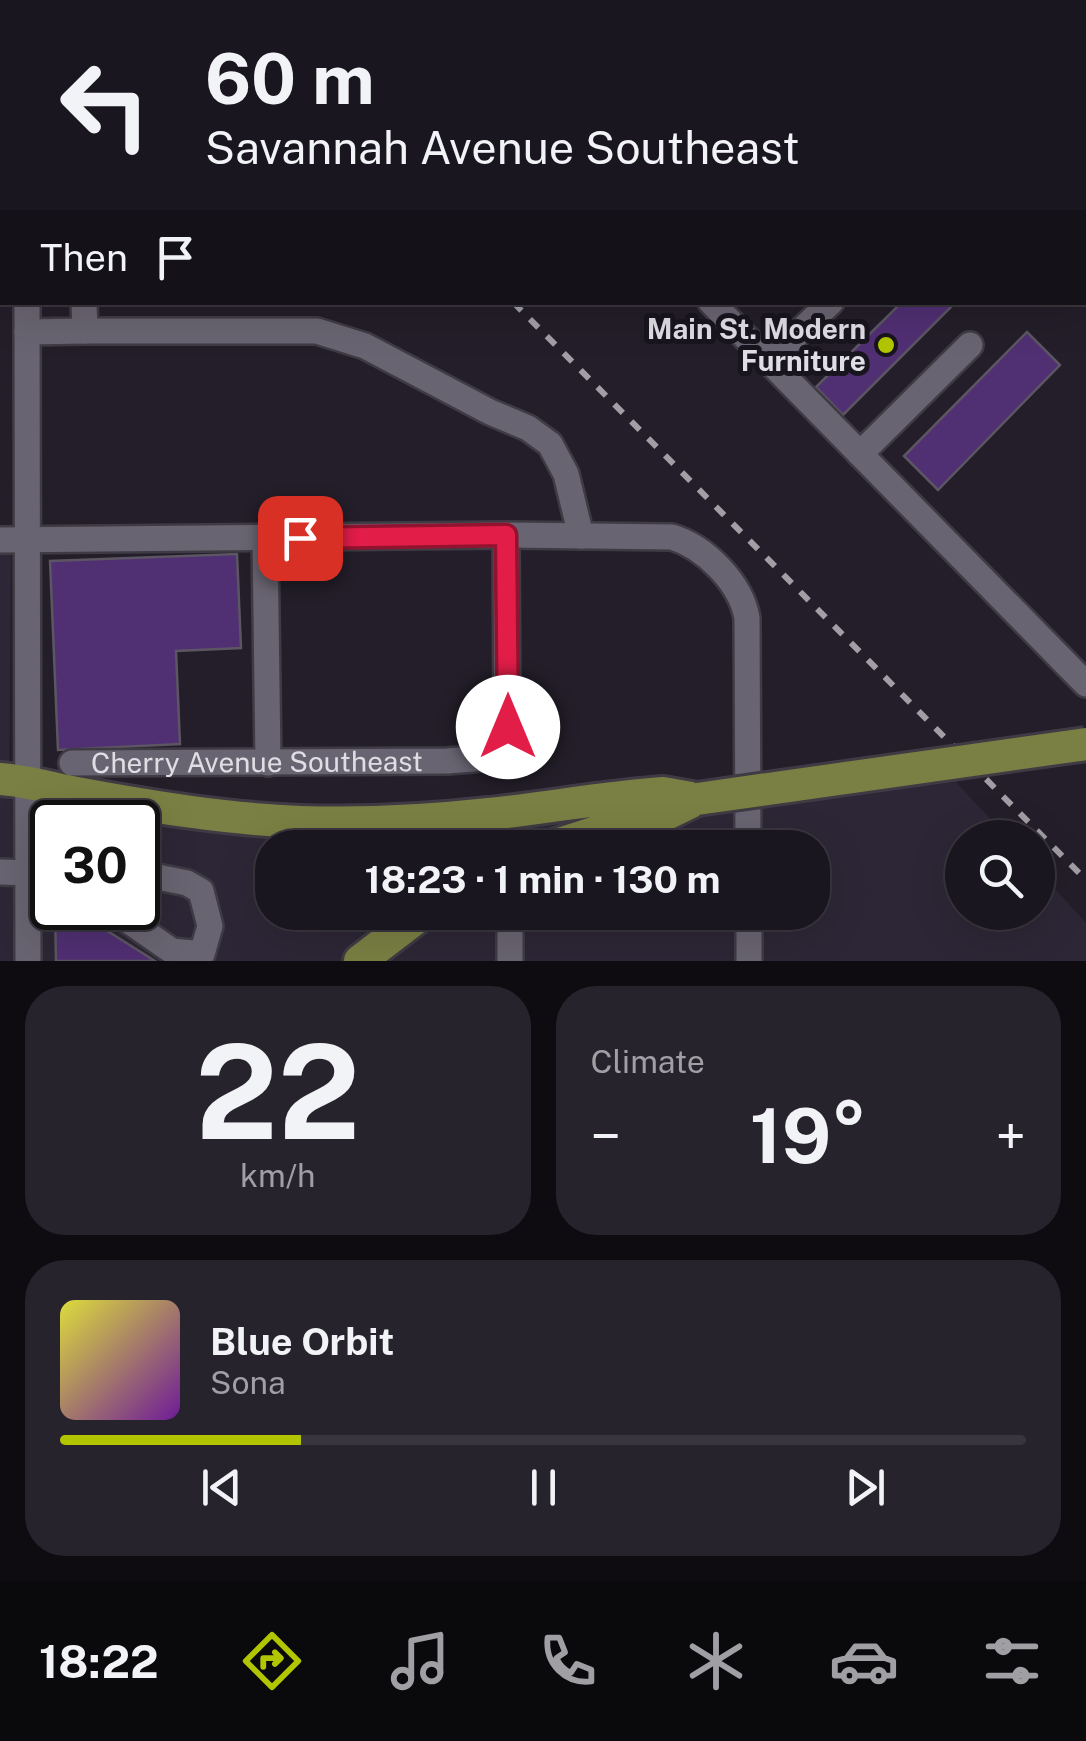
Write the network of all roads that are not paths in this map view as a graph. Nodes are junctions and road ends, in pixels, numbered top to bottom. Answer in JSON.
{"nodes":[{"id":1,"x":27,"y":305,"type":"edge"},
{"id":2,"x":84,"y":305,"type":"edge"},
{"id":3,"x":713,"y":305,"type":"edge"},
{"id":4,"x":828,"y":305,"type":"edge"},
{"id":5,"x":85,"y":331,"type":"junction"},
{"id":6,"x":27,"y":332,"type":"junction"},
{"id":7,"x":970,"y":345,"type":"dead end"},
{"id":8,"x":769,"y":362,"type":"junction"},
{"id":9,"x":860,"y":454,"type":"junction"},
{"id":10,"x":506,"y":535,"type":"junction"},
{"id":11,"x":581,"y":536,"type":"junction"},
{"id":12,"x":265,"y":538,"type":"junction"},
{"id":13,"x":0,"y":540,"type":"edge"},
{"id":14,"x":27,"y":540,"type":"junction"},
{"id":15,"x":1086,"y":682,"type":"edge"},
{"id":16,"x":1086,"y":744,"type":"edge"},
{"id":17,"x":72,"y":763,"type":"dead end"},
{"id":18,"x":268,"y":763,"type":"junction"},
{"id":19,"x":14,"y":780,"type":"edge"},
{"id":20,"x":697,"y":799,"type":"junction"},
{"id":21,"x":601,"y":830,"type":"edge"},
{"id":22,"x":748,"y":830,"type":"edge"},
{"id":23,"x":30,"y":853,"type":"edge"},
{"id":24,"x":0,"y":872,"type":"edge"},
{"id":25,"x":160,"y":877,"type":"edge"},
{"id":26,"x":30,"y":879,"type":"edge"},
{"id":27,"x":31,"y":930,"type":"edge"},
{"id":28,"x":142,"y":930,"type":"edge"},
{"id":29,"x":400,"y":930,"type":"edge"},
{"id":30,"x":748,"y":930,"type":"edge"},
{"id":31,"x":510,"y":935,"type":"dead end"},
{"id":32,"x":28,"y":961,"type":"edge"},
{"id":33,"x":360,"y":961,"type":"edge"},
{"id":34,"x":510,"y":961,"type":"edge"},
{"id":35,"x":749,"y":961,"type":"edge"}],
"edges":[{"from":1,"to":6,"type":"street"},
{"from":2,"to":5,"type":"street"},
{"from":3,"to":8,"type":"street"},
{"from":4,"to":8,"type":"street"},
{"from":5,"to":6,"type":"street"},
{"from":5,"to":11,"type":"street"},
{"from":6,"to":14,"type":"street"},
{"from":7,"to":9,"type":"street"},
{"from":8,"to":9,"type":"street"},
{"from":9,"to":15,"type":"street"},
{"from":10,"to":11,"type":"street"},
{"from":10,"to":12,"type":"street"},
{"from":10,"to":18,"type":"street","name":"Cherry Avenue Southeast"},
{"from":11,"to":22,"type":"street"},
{"from":12,"to":14,"type":"street"},
{"from":12,"to":18,"type":"street"},
{"from":13,"to":14,"type":"street"},
{"from":14,"to":19,"type":"street"},
{"from":16,"to":20,"type":"main road","name":"Cherry Avenue Southeast","bridge":true},
{"from":17,"to":18,"type":"street","name":"Cherry Avenue Southeast"},
{"from":19,"to":20,"type":"main road","name":"Cherry Avenue Southeast"},
{"from":19,"to":23,"type":"street"},
{"from":20,"to":21,"type":"main road","name":"Cherry Avenue Southeast"},
{"from":24,"to":26,"type":"street"},
{"from":25,"to":28,"type":"street"},
{"from":27,"to":32,"type":"street"},
{"from":29,"to":33,"type":"main road"},
{"from":30,"to":35,"type":"street"},
{"from":31,"to":34,"type":"street"}]}
